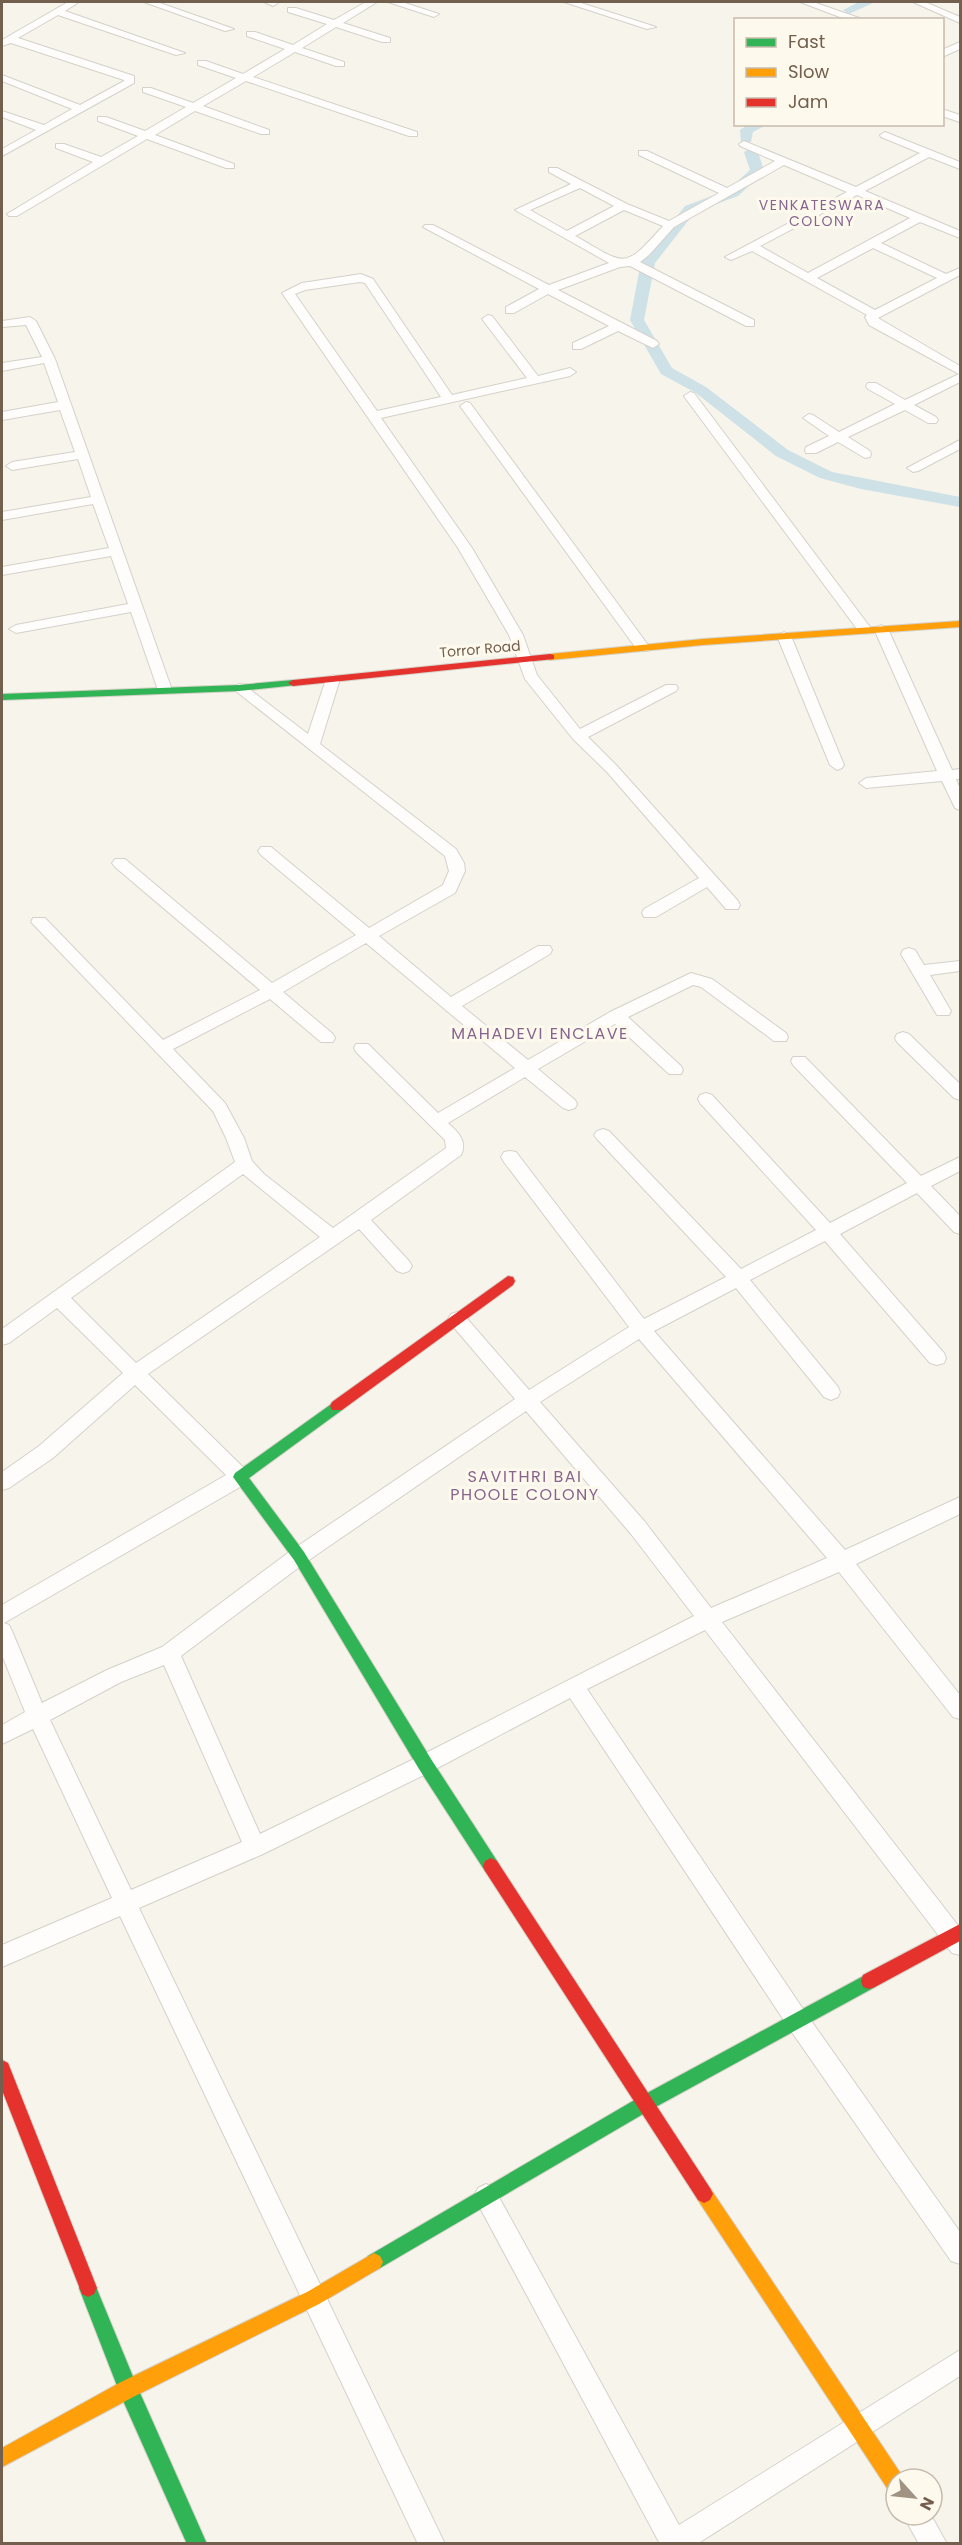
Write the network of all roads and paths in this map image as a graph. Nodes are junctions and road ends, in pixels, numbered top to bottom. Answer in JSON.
{"nodes":[{"id":1,"x":74,"y":2,"type":"edge"},
{"id":2,"x":149,"y":2,"type":"edge"},
{"id":3,"x":372,"y":2,"type":"edge"},
{"id":4,"x":393,"y":2,"type":"edge"},
{"id":5,"x":569,"y":2,"type":"edge"},
{"id":6,"x":805,"y":2,"type":"edge"},
{"id":7,"x":918,"y":2,"type":"edge"},
{"id":8,"x":56,"y":6,"type":"edge"},
{"id":9,"x":292,"y":10,"type":"dead end"},
{"id":10,"x":434,"y":14,"type":"dead end"},
{"id":11,"x":854,"y":18,"type":"edge"},
{"id":12,"x":960,"y":20,"type":"edge"},
{"id":13,"x":20,"y":21,"type":"junction"},
{"id":14,"x":336,"y":23,"type":"junction"},
{"id":15,"x":33,"y":25,"type":"junction"},
{"id":16,"x":651,"y":27,"type":"dead end"},
{"id":17,"x":229,"y":28,"type":"dead end"},
{"id":18,"x":251,"y":33,"type":"dead end"},
{"id":19,"x":4,"y":38,"type":"edge"},
{"id":20,"x":386,"y":39,"type":"dead end"},
{"id":21,"x":960,"y":45,"type":"edge"},
{"id":22,"x":293,"y":48,"type":"junction"},
{"id":23,"x":945,"y":51,"type":"edge"},
{"id":24,"x":180,"y":53,"type":"dead end"},
{"id":25,"x":202,"y":63,"type":"dead end"},
{"id":26,"x":340,"y":64,"type":"dead end"},
{"id":27,"x":244,"y":77,"type":"junction"},
{"id":28,"x":2,"y":78,"type":"edge"},
{"id":29,"x":147,"y":90,"type":"dead end"},
{"id":30,"x":194,"y":107,"type":"junction"},
{"id":31,"x":81,"y":108,"type":"junction"},
{"id":32,"x":944,"y":113,"type":"edge"},
{"id":33,"x":2,"y":114,"type":"edge"},
{"id":34,"x":102,"y":119,"type":"dead end"},
{"id":35,"x":960,"y":119,"type":"edge"},
{"id":36,"x":44,"y":129,"type":"junction"},
{"id":37,"x":265,"y":132,"type":"dead end"},
{"id":38,"x":413,"y":134,"type":"dead end"},
{"id":39,"x":146,"y":135,"type":"junction"},
{"id":40,"x":885,"y":135,"type":"dead end"},
{"id":41,"x":744,"y":144,"type":"dead end"},
{"id":42,"x":60,"y":146,"type":"dead end"},
{"id":43,"x":4,"y":150,"type":"edge"},
{"id":44,"x":643,"y":153,"type":"dead end"},
{"id":45,"x":929,"y":153,"type":"junction"},
{"id":46,"x":784,"y":160,"type":"junction"},
{"id":47,"x":101,"y":161,"type":"junction"},
{"id":48,"x":230,"y":166,"type":"dead end"},
{"id":49,"x":960,"y":166,"type":"edge"},
{"id":50,"x":554,"y":170,"type":"dead end"},
{"id":51,"x":578,"y":185,"type":"junction"},
{"id":52,"x":726,"y":192,"type":"junction"},
{"id":53,"x":858,"y":192,"type":"junction"},
{"id":54,"x":622,"y":206,"type":"junction"},
{"id":55,"x":13,"y":214,"type":"dead end"},
{"id":56,"x":919,"y":218,"type":"junction"},
{"id":57,"x":670,"y":225,"type":"junction"},
{"id":58,"x":429,"y":227,"type":"dead end"},
{"id":59,"x":960,"y":235,"type":"edge"},
{"id":60,"x":566,"y":236,"type":"junction"},
{"id":61,"x":872,"y":243,"type":"junction"},
{"id":62,"x":752,"y":246,"type":"junction"},
{"id":63,"x":731,"y":257,"type":"dead end"},
{"id":64,"x":632,"y":262,"type":"junction"},
{"id":65,"x":618,"y":264,"type":"junction"},
{"id":66,"x":960,"y":271,"type":"edge"},
{"id":67,"x":808,"y":278,"type":"junction"},
{"id":68,"x":947,"y":279,"type":"junction"},
{"id":69,"x":547,"y":290,"type":"junction"},
{"id":70,"x":510,"y":310,"type":"dead end"},
{"id":71,"x":874,"y":314,"type":"junction"},
{"id":72,"x":488,"y":319,"type":"dead end"},
{"id":73,"x":4,"y":322,"type":"edge"},
{"id":74,"x":750,"y":323,"type":"dead end"},
{"id":75,"x":618,"y":326,"type":"junction"},
{"id":76,"x":653,"y":344,"type":"dead end"},
{"id":77,"x":577,"y":346,"type":"dead end"},
{"id":78,"x":49,"y":359,"type":"junction"},
{"id":79,"x":2,"y":367,"type":"edge"},
{"id":80,"x":960,"y":371,"type":"edge"},
{"id":81,"x":570,"y":372,"type":"dead end"},
{"id":82,"x":960,"y":378,"type":"edge"},
{"id":83,"x":534,"y":379,"type":"junction"},
{"id":84,"x":872,"y":386,"type":"dead end"},
{"id":85,"x":690,"y":396,"type":"dead end"},
{"id":86,"x":448,"y":398,"type":"junction"},
{"id":87,"x":65,"y":405,"type":"junction"},
{"id":88,"x":904,"y":405,"type":"junction"},
{"id":89,"x":466,"y":406,"type":"dead end"},
{"id":90,"x":2,"y":416,"type":"edge"},
{"id":91,"x":373,"y":416,"type":"junction"},
{"id":92,"x":808,"y":418,"type":"dead end"},
{"id":93,"x":932,"y":420,"type":"dead end"},
{"id":94,"x":838,"y":436,"type":"junction"},
{"id":95,"x":960,"y":444,"type":"edge"},
{"id":96,"x":811,"y":450,"type":"dead end"},
{"id":97,"x":83,"y":454,"type":"junction"},
{"id":98,"x":866,"y":454,"type":"dead end"},
{"id":99,"x":12,"y":466,"type":"dead end"},
{"id":100,"x":913,"y":468,"type":"dead end"},
{"id":101,"x":99,"y":499,"type":"junction"},
{"id":102,"x":2,"y":516,"type":"edge"},
{"id":103,"x":117,"y":551,"type":"junction"},
{"id":104,"x":2,"y":571,"type":"edge"},
{"id":105,"x":137,"y":608,"type":"junction"},
{"id":106,"x":960,"y":624,"type":"edge"},
{"id":107,"x":15,"y":629,"type":"dead end"},
{"id":108,"x":880,"y":629,"type":"junction"},
{"id":109,"x":865,"y":630,"type":"junction"},
{"id":110,"x":784,"y":636,"type":"junction"},
{"id":111,"x":643,"y":648,"type":"junction"},
{"id":112,"x":526,"y":661,"type":"junction"},
{"id":113,"x":333,"y":679,"type":"junction"},
{"id":114,"x":239,"y":688,"type":"junction"},
{"id":115,"x":670,"y":688,"type":"dead end"},
{"id":116,"x":165,"y":690,"type":"junction"},
{"id":117,"x":2,"y":697,"type":"edge"},
{"id":118,"x":578,"y":736,"type":"junction"},
{"id":119,"x":312,"y":745,"type":"junction"},
{"id":120,"x":837,"y":765,"type":"dead end"},
{"id":121,"x":953,"y":775,"type":"edge"},
{"id":122,"x":866,"y":783,"type":"dead end"},
{"id":123,"x":960,"y":805,"type":"edge"},
{"id":124,"x":266,"y":851,"type":"dead end"},
{"id":125,"x":120,"y":863,"type":"dead end"},
{"id":126,"x":710,"y":879,"type":"junction"},
{"id":127,"x":732,"y":905,"type":"dead end"},
{"id":128,"x":650,"y":913,"type":"dead end"},
{"id":129,"x":39,"y":922,"type":"dead end"},
{"id":130,"x":367,"y":935,"type":"junction"},
{"id":131,"x":544,"y":950,"type":"dead end"},
{"id":132,"x":909,"y":954,"type":"dead end"},
{"id":133,"x":960,"y":966,"type":"edge"},
{"id":134,"x":919,"y":971,"type":"junction"},
{"id":135,"x":273,"y":990,"type":"junction"},
{"id":136,"x":450,"y":1005,"type":"junction"},
{"id":137,"x":943,"y":1011,"type":"dead end"},
{"id":138,"x":616,"y":1016,"type":"junction"},
{"id":139,"x":780,"y":1037,"type":"dead end"},
{"id":140,"x":327,"y":1038,"type":"dead end"},
{"id":141,"x":903,"y":1038,"type":"dead end"},
{"id":142,"x":163,"y":1047,"type":"junction"},
{"id":143,"x":362,"y":1048,"type":"dead end"},
{"id":144,"x":799,"y":1061,"type":"dead end"},
{"id":145,"x":527,"y":1067,"type":"junction"},
{"id":146,"x":675,"y":1070,"type":"dead end"},
{"id":147,"x":960,"y":1094,"type":"edge"},
{"id":148,"x":706,"y":1099,"type":"dead end"},
{"id":149,"x":569,"y":1104,"type":"dead end"},
{"id":150,"x":437,"y":1121,"type":"junction"},
{"id":151,"x":603,"y":1135,"type":"dead end"},
{"id":152,"x":510,"y":1157,"type":"dead end"},
{"id":153,"x":960,"y":1163,"type":"edge"},
{"id":154,"x":244,"y":1164,"type":"junction"},
{"id":155,"x":919,"y":1186,"type":"junction"},
{"id":156,"x":360,"y":1219,"type":"junction"},
{"id":157,"x":960,"y":1227,"type":"edge"},
{"id":158,"x":827,"y":1231,"type":"junction"},
{"id":159,"x":332,"y":1237,"type":"junction"},
{"id":160,"x":403,"y":1266,"type":"dead end"},
{"id":161,"x":738,"y":1278,"type":"junction"},
{"id":162,"x":508,"y":1281,"type":"dead end"},
{"id":163,"x":59,"y":1298,"type":"junction"},
{"id":164,"x":457,"y":1319,"type":"junction"},
{"id":165,"x":640,"y":1329,"type":"junction"},
{"id":166,"x":2,"y":1338,"type":"edge"},
{"id":167,"x":937,"y":1358,"type":"dead end"},
{"id":168,"x":136,"y":1373,"type":"junction"},
{"id":169,"x":831,"y":1392,"type":"dead end"},
{"id":170,"x":528,"y":1400,"type":"junction"},
{"id":171,"x":240,"y":1477,"type":"junction"},
{"id":172,"x":2,"y":1482,"type":"edge"},
{"id":173,"x":960,"y":1505,"type":"edge"},
{"id":174,"x":299,"y":1556,"type":"junction"},
{"id":175,"x":842,"y":1561,"type":"junction"},
{"id":176,"x":2,"y":1615,"type":"edge"},
{"id":177,"x":709,"y":1618,"type":"junction"},
{"id":178,"x":2,"y":1631,"type":"edge"},
{"id":179,"x":169,"y":1653,"type":"junction"},
{"id":180,"x":573,"y":1686,"type":"junction"},
{"id":181,"x":960,"y":1710,"type":"edge"},
{"id":182,"x":38,"y":1716,"type":"junction"},
{"id":183,"x":2,"y":1735,"type":"edge"},
{"id":184,"x":425,"y":1764,"type":"junction"},
{"id":185,"x":255,"y":1847,"type":"junction"},
{"id":186,"x":126,"y":1901,"type":"junction"},
{"id":187,"x":958,"y":1937,"type":"edge"},
{"id":188,"x":2,"y":1956,"type":"edge"},
{"id":189,"x":797,"y":2020,"type":"junction"},
{"id":190,"x":2,"y":2069,"type":"edge"},
{"id":191,"x":644,"y":2104,"type":"junction"},
{"id":192,"x":486,"y":2196,"type":"junction"},
{"id":193,"x":960,"y":2252,"type":"edge"},
{"id":194,"x":313,"y":2298,"type":"junction"},
{"id":195,"x":960,"y":2362,"type":"edge"},
{"id":196,"x":128,"y":2389,"type":"junction"},
{"id":197,"x":858,"y":2425,"type":"junction"},
{"id":198,"x":2,"y":2458,"type":"edge"},
{"id":199,"x":885,"y":2467,"type":"edge"},
{"id":200,"x":923,"y":2527,"type":"edge"},
{"id":201,"x":682,"y":2541,"type":"edge"},
{"id":202,"x":198,"y":2544,"type":"edge"},
{"id":203,"x":432,"y":2544,"type":"edge"},
{"id":204,"x":934,"y":2544,"type":"edge"}],
"edges":[{"from":1,"to":8,"type":"street"},
{"from":2,"to":17,"type":"street"},
{"from":3,"to":14,"type":"street"},
{"from":4,"to":10,"type":"street"},
{"from":5,"to":16,"type":"street"},
{"from":6,"to":11,"type":"street"},
{"from":7,"to":12,"type":"street"},
{"from":8,"to":13,"type":"street"},
{"from":8,"to":15,"type":"street"},
{"from":8,"to":24,"type":"street"},
{"from":9,"to":14,"type":"street"},
{"from":13,"to":15,"type":"street"},
{"from":13,"to":19,"type":"street"},
{"from":14,"to":20,"type":"street"},
{"from":14,"to":22,"type":"street"},
{"from":15,"to":19,"type":"street"},
{"from":18,"to":22,"type":"street"},
{"from":19,"to":31,"type":"street"},
{"from":21,"to":23,"type":"street"},
{"from":22,"to":26,"type":"street"},
{"from":22,"to":27,"type":"street"},
{"from":25,"to":27,"type":"street"},
{"from":27,"to":30,"type":"street"},
{"from":27,"to":38,"type":"street"},
{"from":28,"to":31,"type":"street"},
{"from":29,"to":30,"type":"street"},
{"from":30,"to":37,"type":"street"},
{"from":30,"to":39,"type":"street"},
{"from":31,"to":36,"type":"street"},
{"from":32,"to":35,"type":"street"},
{"from":33,"to":36,"type":"street"},
{"from":34,"to":39,"type":"street"},
{"from":36,"to":43,"type":"street"},
{"from":39,"to":47,"type":"street"},
{"from":39,"to":48,"type":"street"},
{"from":40,"to":45,"type":"street"},
{"from":41,"to":46,"type":"street"},
{"from":42,"to":47,"type":"street"},
{"from":44,"to":52,"type":"street"},
{"from":45,"to":49,"type":"street"},
{"from":45,"to":53,"type":"street"},
{"from":46,"to":52,"type":"street"},
{"from":46,"to":53,"type":"street"},
{"from":47,"to":55,"type":"street"},
{"from":50,"to":51,"type":"street"},
{"from":51,"to":54,"type":"street"},
{"from":51,"to":60,"type":"street"},
{"from":52,"to":57,"type":"street"},
{"from":53,"to":56,"type":"street"},
{"from":53,"to":62,"type":"street"},
{"from":54,"to":57,"type":"street"},
{"from":54,"to":60,"type":"street"},
{"from":56,"to":59,"type":"street"},
{"from":56,"to":61,"type":"street"},
{"from":57,"to":64,"type":"street"},
{"from":58,"to":69,"type":"street"},
{"from":60,"to":65,"type":"street"},
{"from":61,"to":67,"type":"street"},
{"from":61,"to":68,"type":"street"},
{"from":62,"to":63,"type":"street"},
{"from":62,"to":67,"type":"street"},
{"from":64,"to":65,"type":"street"},
{"from":64,"to":74,"type":"street"},
{"from":65,"to":69,"type":"street"},
{"from":66,"to":68,"type":"street"},
{"from":67,"to":71,"type":"street"},
{"from":68,"to":71,"type":"street"},
{"from":69,"to":70,"type":"street"},
{"from":69,"to":75,"type":"street"},
{"from":71,"to":80,"type":"street"},
{"from":72,"to":83,"type":"street"},
{"from":73,"to":78,"type":"street"},
{"from":75,"to":76,"type":"street"},
{"from":75,"to":77,"type":"street"},
{"from":78,"to":79,"type":"street"},
{"from":78,"to":87,"type":"street"},
{"from":81,"to":83,"type":"street"},
{"from":82,"to":88,"type":"street"},
{"from":83,"to":86,"type":"street"},
{"from":84,"to":88,"type":"street"},
{"from":85,"to":109,"type":"street"},
{"from":86,"to":91,"type":"street"},
{"from":86,"to":91,"type":"street"},
{"from":87,"to":90,"type":"street"},
{"from":87,"to":97,"type":"street"},
{"from":88,"to":93,"type":"street"},
{"from":88,"to":94,"type":"street"},
{"from":89,"to":111,"type":"street"},
{"from":91,"to":112,"type":"street"},
{"from":92,"to":94,"type":"street"},
{"from":94,"to":96,"type":"street"},
{"from":94,"to":98,"type":"street"},
{"from":95,"to":100,"type":"street"},
{"from":97,"to":99,"type":"street"},
{"from":97,"to":101,"type":"street"},
{"from":101,"to":102,"type":"street"},
{"from":101,"to":103,"type":"street"},
{"from":103,"to":104,"type":"street"},
{"from":103,"to":105,"type":"street"},
{"from":105,"to":107,"type":"street"},
{"from":105,"to":116,"type":"street"},
{"from":106,"to":108,"type":"street","name":"Torror Road"},
{"from":108,"to":109,"type":"street","name":"Torror Road"},
{"from":108,"to":121,"type":"street"},
{"from":109,"to":110,"type":"street","name":"Torror Road"},
{"from":110,"to":111,"type":"street","name":"Torror Road"},
{"from":110,"to":120,"type":"street"},
{"from":111,"to":112,"type":"street","name":"Torror Road"},
{"from":112,"to":113,"type":"street","name":"Torror Road"},
{"from":112,"to":118,"type":"street"},
{"from":113,"to":114,"type":"street","name":"Torror Road"},
{"from":113,"to":119,"type":"street"},
{"from":114,"to":116,"type":"street","name":"Torror Road"},
{"from":114,"to":119,"type":"street"},
{"from":115,"to":118,"type":"street"},
{"from":116,"to":117,"type":"street","name":"Torror Road"},
{"from":118,"to":126,"type":"street"},
{"from":119,"to":130,"type":"street"},
{"from":121,"to":122,"type":"street"},
{"from":121,"to":123,"type":"street"},
{"from":124,"to":130,"type":"street"},
{"from":125,"to":135,"type":"street"},
{"from":126,"to":127,"type":"street"},
{"from":126,"to":128,"type":"street"},
{"from":129,"to":142,"type":"street"},
{"from":130,"to":135,"type":"street"},
{"from":130,"to":136,"type":"street"},
{"from":131,"to":136,"type":"street"},
{"from":132,"to":134,"type":"street"},
{"from":133,"to":134,"type":"street"},
{"from":134,"to":137,"type":"street"},
{"from":135,"to":140,"type":"street"},
{"from":135,"to":142,"type":"street"},
{"from":136,"to":145,"type":"street"},
{"from":138,"to":139,"type":"street"},
{"from":138,"to":145,"type":"street"},
{"from":138,"to":146,"type":"street"},
{"from":141,"to":147,"type":"street"},
{"from":142,"to":154,"type":"street"},
{"from":143,"to":150,"type":"street"},
{"from":144,"to":155,"type":"street"},
{"from":145,"to":149,"type":"street"},
{"from":145,"to":150,"type":"street"},
{"from":148,"to":158,"type":"street"},
{"from":150,"to":156,"type":"street"},
{"from":151,"to":161,"type":"street"},
{"from":152,"to":165,"type":"street"},
{"from":153,"to":155,"type":"street"},
{"from":154,"to":159,"type":"street"},
{"from":154,"to":163,"type":"street"},
{"from":155,"to":157,"type":"street"},
{"from":155,"to":158,"type":"street"},
{"from":156,"to":159,"type":"street"},
{"from":156,"to":160,"type":"street"},
{"from":158,"to":161,"type":"street"},
{"from":158,"to":167,"type":"street"},
{"from":159,"to":168,"type":"street"},
{"from":161,"to":165,"type":"street"},
{"from":161,"to":169,"type":"street"},
{"from":162,"to":164,"type":"street"},
{"from":163,"to":166,"type":"street"},
{"from":163,"to":168,"type":"street"},
{"from":164,"to":170,"type":"street"},
{"from":164,"to":171,"type":"street"},
{"from":165,"to":170,"type":"street"},
{"from":165,"to":175,"type":"street"},
{"from":168,"to":171,"type":"street"},
{"from":168,"to":172,"type":"street"},
{"from":170,"to":174,"type":"street"},
{"from":170,"to":177,"type":"street"},
{"from":171,"to":174,"type":"street"},
{"from":171,"to":176,"type":"street"},
{"from":173,"to":175,"type":"street"},
{"from":174,"to":179,"type":"street"},
{"from":174,"to":184,"type":"street"},
{"from":175,"to":177,"type":"street"},
{"from":175,"to":181,"type":"street"},
{"from":177,"to":180,"type":"street"},
{"from":177,"to":187,"type":"street"},
{"from":178,"to":182,"type":"street"},
{"from":179,"to":182,"type":"street"},
{"from":179,"to":185,"type":"street"},
{"from":180,"to":184,"type":"street"},
{"from":180,"to":189,"type":"street"},
{"from":182,"to":183,"type":"street"},
{"from":182,"to":186,"type":"street"},
{"from":184,"to":185,"type":"street"},
{"from":184,"to":191,"type":"street"},
{"from":185,"to":186,"type":"street"},
{"from":186,"to":188,"type":"street"},
{"from":186,"to":194,"type":"street"},
{"from":187,"to":189,"type":"street"},
{"from":189,"to":191,"type":"street"},
{"from":189,"to":193,"type":"street"},
{"from":190,"to":196,"type":"street"},
{"from":191,"to":192,"type":"street"},
{"from":191,"to":197,"type":"street"},
{"from":192,"to":194,"type":"street"},
{"from":192,"to":201,"type":"street"},
{"from":194,"to":196,"type":"street"},
{"from":194,"to":203,"type":"street"},
{"from":195,"to":197,"type":"street"},
{"from":196,"to":198,"type":"street"},
{"from":196,"to":202,"type":"street"},
{"from":197,"to":199,"type":"street"},
{"from":197,"to":201,"type":"street"},
{"from":200,"to":204,"type":"street"}]}
